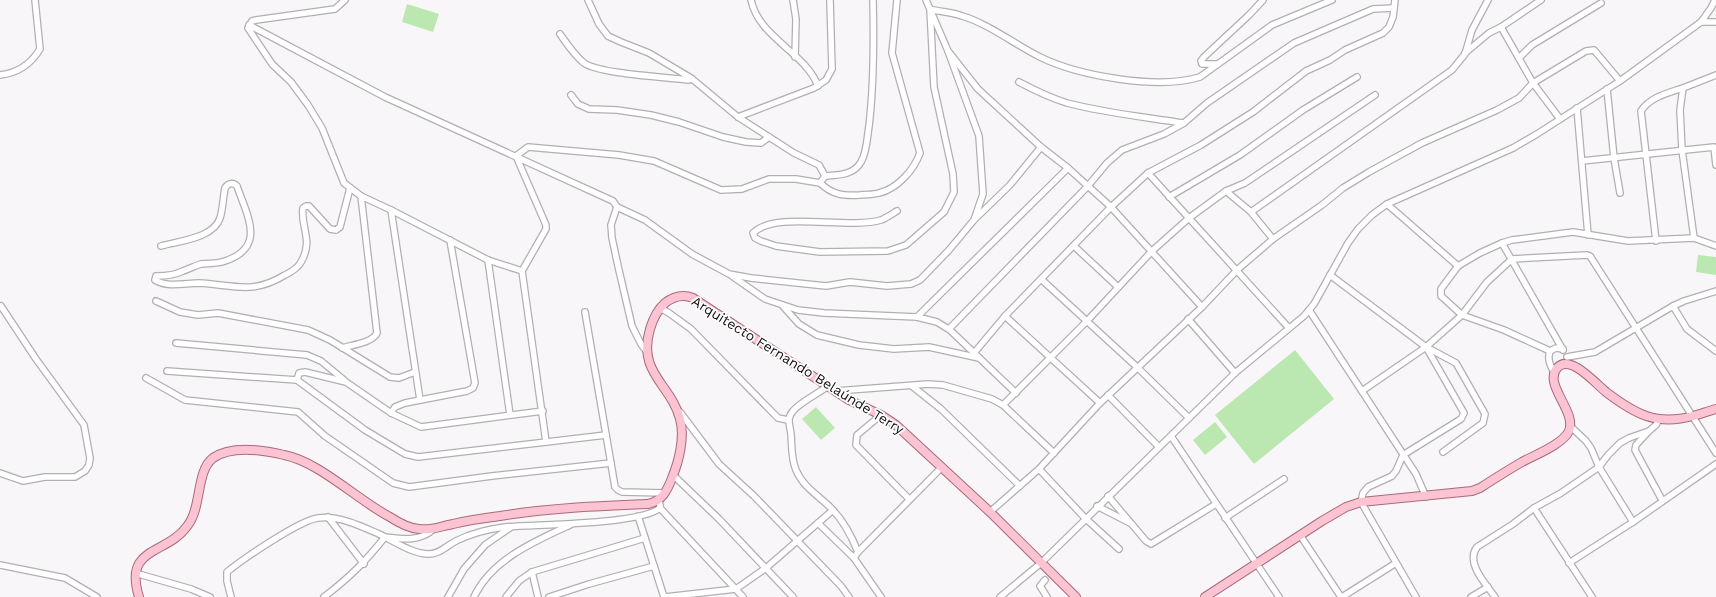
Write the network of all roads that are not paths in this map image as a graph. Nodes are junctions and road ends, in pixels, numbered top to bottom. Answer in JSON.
{"nodes":[{"id":1,"x":35,"y":0,"type":"edge"},
{"id":2,"x":345,"y":0,"type":"edge"},
{"id":3,"x":588,"y":0,"type":"edge"},
{"id":4,"x":751,"y":0,"type":"edge"},
{"id":5,"x":793,"y":0,"type":"edge"},
{"id":6,"x":830,"y":0,"type":"edge"},
{"id":7,"x":873,"y":0,"type":"edge"},
{"id":8,"x":897,"y":0,"type":"edge"},
{"id":9,"x":926,"y":0,"type":"edge"},
{"id":10,"x":1263,"y":0,"type":"edge"},
{"id":11,"x":1332,"y":0,"type":"edge"},
{"id":12,"x":1395,"y":0,"type":"edge"},
{"id":13,"x":1488,"y":0,"type":"edge"},
{"id":14,"x":1541,"y":0,"type":"edge"},
{"id":15,"x":1714,"y":0,"type":"edge"},
{"id":16,"x":1601,"y":3,"type":"dead end"},
{"id":17,"x":1394,"y":8,"type":"junction"},
{"id":18,"x":930,"y":9,"type":"junction"},
{"id":19,"x":1701,"y":22,"type":"junction"},
{"id":20,"x":1716,"y":22,"type":"edge"},
{"id":21,"x":249,"y":25,"type":"junction"},
{"id":22,"x":1501,"y":27,"type":"junction"},
{"id":23,"x":560,"y":34,"type":"dead end"},
{"id":24,"x":948,"y":51,"type":"junction"},
{"id":25,"x":1465,"y":54,"type":"junction"},
{"id":26,"x":795,"y":57,"type":"junction"},
{"id":27,"x":1518,"y":58,"type":"junction"},
{"id":28,"x":1217,"y":64,"type":"junction"},
{"id":29,"x":0,"y":75,"type":"edge"},
{"id":30,"x":1716,"y":75,"type":"edge"},
{"id":31,"x":1358,"y":77,"type":"dead end"},
{"id":32,"x":692,"y":79,"type":"junction"},
{"id":33,"x":1620,"y":81,"type":"junction"},
{"id":34,"x":1019,"y":82,"type":"dead end"},
{"id":35,"x":1533,"y":83,"type":"junction"},
{"id":36,"x":818,"y":86,"type":"junction"},
{"id":37,"x":1683,"y":88,"type":"junction"},
{"id":38,"x":1608,"y":89,"type":"junction"},
{"id":39,"x":571,"y":95,"type":"dead end"},
{"id":40,"x":1375,"y":95,"type":"dead end"},
{"id":41,"x":1577,"y":108,"type":"junction"},
{"id":42,"x":738,"y":117,"type":"junction"},
{"id":43,"x":1560,"y":119,"type":"junction"},
{"id":44,"x":1184,"y":123,"type":"junction"},
{"id":45,"x":769,"y":137,"type":"junction"},
{"id":46,"x":1041,"y":147,"type":"junction"},
{"id":47,"x":1715,"y":147,"type":"edge"},
{"id":48,"x":1682,"y":150,"type":"junction"},
{"id":49,"x":1645,"y":155,"type":"junction"},
{"id":50,"x":516,"y":156,"type":"junction"},
{"id":51,"x":1614,"y":158,"type":"junction"},
{"id":52,"x":1582,"y":161,"type":"junction"},
{"id":53,"x":1716,"y":165,"type":"edge"},
{"id":54,"x":1068,"y":168,"type":"junction"},
{"id":55,"x":1148,"y":173,"type":"junction"},
{"id":56,"x":825,"y":176,"type":"junction"},
{"id":57,"x":820,"y":183,"type":"junction"},
{"id":58,"x":1088,"y":186,"type":"junction"},
{"id":59,"x":350,"y":188,"type":"junction"},
{"id":60,"x":1226,"y":191,"type":"junction"},
{"id":61,"x":1620,"y":193,"type":"dead end"},
{"id":62,"x":361,"y":196,"type":"junction"},
{"id":63,"x":1169,"y":197,"type":"junction"},
{"id":64,"x":1387,"y":204,"type":"junction"},
{"id":65,"x":617,"y":207,"type":"junction"},
{"id":66,"x":1111,"y":208,"type":"junction"},
{"id":67,"x":391,"y":210,"type":"junction"},
{"id":68,"x":897,"y":211,"type":"dead end"},
{"id":69,"x":1251,"y":212,"type":"junction"},
{"id":70,"x":1189,"y":218,"type":"junction"},
{"id":71,"x":974,"y":220,"type":"junction"},
{"id":72,"x":1588,"y":235,"type":"junction"},
{"id":73,"x":1694,"y":238,"type":"junction"},
{"id":74,"x":1273,"y":239,"type":"junction"},
{"id":75,"x":450,"y":240,"type":"junction"},
{"id":76,"x":1656,"y":241,"type":"junction"},
{"id":77,"x":1502,"y":243,"type":"junction"},
{"id":78,"x":162,"y":246,"type":"dead end"},
{"id":79,"x":1074,"y":246,"type":"junction"},
{"id":80,"x":1716,"y":246,"type":"edge"},
{"id":81,"x":1152,"y":251,"type":"junction"},
{"id":82,"x":1512,"y":259,"type":"junction"},
{"id":83,"x":488,"y":260,"type":"junction"},
{"id":84,"x":1458,"y":266,"type":"junction"},
{"id":85,"x":1237,"y":270,"type":"junction"},
{"id":86,"x":522,"y":272,"type":"junction"},
{"id":87,"x":729,"y":274,"type":"junction"},
{"id":88,"x":1330,"y":275,"type":"junction"},
{"id":89,"x":1041,"y":279,"type":"junction"},
{"id":90,"x":1118,"y":287,"type":"junction"},
{"id":91,"x":1715,"y":293,"type":"edge"},
{"id":92,"x":156,"y":301,"type":"dead end"},
{"id":93,"x":782,"y":305,"type":"junction"},
{"id":94,"x":1,"y":306,"type":"edge"},
{"id":95,"x":1673,"y":306,"type":"junction"},
{"id":96,"x":1202,"y":307,"type":"junction"},
{"id":97,"x":660,"y":308,"type":"junction"},
{"id":98,"x":1309,"y":310,"type":"junction"},
{"id":99,"x":585,"y":312,"type":"dead end"},
{"id":100,"x":1462,"y":315,"type":"junction"},
{"id":101,"x":1005,"y":316,"type":"junction"},
{"id":102,"x":917,"y":317,"type":"junction"},
{"id":103,"x":1188,"y":319,"type":"junction"},
{"id":104,"x":1087,"y":321,"type":"junction"},
{"id":105,"x":1288,"y":327,"type":"junction"},
{"id":106,"x":1635,"y":328,"type":"junction"},
{"id":107,"x":949,"y":329,"type":"junction"},
{"id":108,"x":176,"y":343,"type":"dead end"},
{"id":109,"x":1426,"y":347,"type":"junction"},
{"id":110,"x":342,"y":348,"type":"junction"},
{"id":111,"x":1563,"y":350,"type":"junction"},
{"id":112,"x":1550,"y":351,"type":"junction"},
{"id":113,"x":1716,"y":351,"type":"edge"},
{"id":114,"x":974,"y":353,"type":"junction"},
{"id":115,"x":648,"y":354,"type":"junction"},
{"id":116,"x":1567,"y":357,"type":"junction"},
{"id":117,"x":980,"y":358,"type":"junction"},
{"id":118,"x":1051,"y":358,"type":"junction"},
{"id":119,"x":1572,"y":365,"type":"junction"},
{"id":120,"x":1138,"y":368,"type":"junction"},
{"id":121,"x":1556,"y":369,"type":"junction"},
{"id":122,"x":167,"y":371,"type":"dead end"},
{"id":123,"x":415,"y":372,"type":"junction"},
{"id":124,"x":1235,"y":373,"type":"junction"},
{"id":125,"x":146,"y":378,"type":"dead end"},
{"id":126,"x":297,"y":380,"type":"junction"},
{"id":127,"x":346,"y":382,"type":"junction"},
{"id":128,"x":828,"y":386,"type":"junction"},
{"id":129,"x":912,"y":386,"type":"junction"},
{"id":130,"x":1362,"y":390,"type":"junction"},
{"id":131,"x":836,"y":391,"type":"junction"},
{"id":132,"x":1016,"y":393,"type":"junction"},
{"id":133,"x":1108,"y":395,"type":"junction"},
{"id":134,"x":420,"y":400,"type":"junction"},
{"id":135,"x":1100,"y":403,"type":"junction"},
{"id":136,"x":1004,"y":405,"type":"junction"},
{"id":137,"x":676,"y":407,"type":"junction"},
{"id":138,"x":1716,"y":409,"type":"edge"},
{"id":139,"x":543,"y":411,"type":"junction"},
{"id":140,"x":391,"y":413,"type":"junction"},
{"id":141,"x":510,"y":415,"type":"junction"},
{"id":142,"x":881,"y":415,"type":"junction"},
{"id":143,"x":1693,"y":416,"type":"junction"},
{"id":144,"x":1189,"y":418,"type":"junction"},
{"id":145,"x":1659,"y":419,"type":"junction"},
{"id":146,"x":788,"y":420,"type":"junction"},
{"id":147,"x":1570,"y":426,"type":"junction"},
{"id":148,"x":1649,"y":431,"type":"junction"},
{"id":149,"x":606,"y":435,"type":"junction"},
{"id":150,"x":1171,"y":436,"type":"junction"},
{"id":151,"x":546,"y":442,"type":"junction"},
{"id":152,"x":1159,"y":447,"type":"junction"},
{"id":153,"x":1443,"y":452,"type":"dead end"},
{"id":154,"x":1054,"y":453,"type":"junction"},
{"id":155,"x":1716,"y":453,"type":"edge"},
{"id":156,"x":1403,"y":455,"type":"junction"},
{"id":157,"x":611,"y":463,"type":"junction"},
{"id":158,"x":1716,"y":464,"type":"edge"},
{"id":159,"x":942,"y":467,"type":"junction"},
{"id":160,"x":1599,"y":467,"type":"junction"},
{"id":161,"x":1039,"y":469,"type":"junction"},
{"id":162,"x":0,"y":473,"type":"edge"},
{"id":163,"x":673,"y":475,"type":"junction"},
{"id":164,"x":1284,"y":479,"type":"dead end"},
{"id":165,"x":1020,"y":486,"type":"junction"},
{"id":166,"x":665,"y":493,"type":"junction"},
{"id":167,"x":1108,"y":496,"type":"junction"},
{"id":168,"x":1426,"y":497,"type":"junction"},
{"id":169,"x":909,"y":499,"type":"junction"},
{"id":170,"x":1662,"y":500,"type":"junction"},
{"id":171,"x":1361,"y":502,"type":"junction"},
{"id":172,"x":659,"y":504,"type":"junction"},
{"id":173,"x":1216,"y":504,"type":"junction"},
{"id":174,"x":1097,"y":506,"type":"junction"},
{"id":175,"x":1534,"y":508,"type":"junction"},
{"id":176,"x":833,"y":510,"type":"junction"},
{"id":177,"x":990,"y":512,"type":"junction"},
{"id":178,"x":638,"y":516,"type":"junction"},
{"id":179,"x":328,"y":517,"type":"junction"},
{"id":180,"x":1085,"y":518,"type":"junction"},
{"id":181,"x":1226,"y":518,"type":"junction"},
{"id":182,"x":1633,"y":522,"type":"junction"},
{"id":183,"x":574,"y":523,"type":"junction"},
{"id":184,"x":818,"y":523,"type":"junction"},
{"id":185,"x":1132,"y":524,"type":"junction"},
{"id":186,"x":511,"y":526,"type":"junction"},
{"id":187,"x":434,"y":530,"type":"junction"},
{"id":188,"x":1300,"y":536,"type":"junction"},
{"id":189,"x":385,"y":537,"type":"junction"},
{"id":190,"x":645,"y":538,"type":"junction"},
{"id":191,"x":798,"y":542,"type":"junction"},
{"id":192,"x":1119,"y":549,"type":"dead end"},
{"id":193,"x":858,"y":552,"type":"junction"},
{"id":194,"x":854,"y":558,"type":"junction"},
{"id":195,"x":1040,"y":563,"type":"junction"},
{"id":196,"x":1396,"y":563,"type":"junction"},
{"id":197,"x":1569,"y":563,"type":"junction"},
{"id":198,"x":364,"y":564,"type":"junction"},
{"id":199,"x":0,"y":565,"type":"edge"},
{"id":200,"x":1256,"y":565,"type":"junction"},
{"id":201,"x":654,"y":566,"type":"junction"},
{"id":202,"x":766,"y":568,"type":"junction"},
{"id":203,"x":532,"y":572,"type":"junction"},
{"id":204,"x":135,"y":573,"type":"junction"},
{"id":205,"x":1044,"y":580,"type":"dead end"},
{"id":206,"x":1488,"y":587,"type":"junction"},
{"id":207,"x":736,"y":589,"type":"junction"},
{"id":208,"x":97,"y":597,"type":"edge"},
{"id":209,"x":139,"y":597,"type":"edge"},
{"id":210,"x":210,"y":597,"type":"edge"},
{"id":211,"x":231,"y":597,"type":"edge"},
{"id":212,"x":324,"y":597,"type":"edge"},
{"id":213,"x":448,"y":597,"type":"edge"},
{"id":214,"x":474,"y":597,"type":"edge"},
{"id":215,"x":506,"y":597,"type":"edge"},
{"id":216,"x":538,"y":597,"type":"edge"},
{"id":217,"x":549,"y":597,"type":"edge"},
{"id":218,"x":665,"y":597,"type":"edge"},
{"id":219,"x":743,"y":597,"type":"edge"},
{"id":220,"x":793,"y":597,"type":"edge"},
{"id":221,"x":849,"y":597,"type":"edge"},
{"id":222,"x":881,"y":597,"type":"edge"},
{"id":223,"x":1000,"y":597,"type":"edge"},
{"id":224,"x":1047,"y":597,"type":"edge"},
{"id":225,"x":1076,"y":597,"type":"edge"},
{"id":226,"x":1205,"y":597,"type":"edge"},
{"id":227,"x":1279,"y":597,"type":"edge"},
{"id":228,"x":1341,"y":597,"type":"edge"},
{"id":229,"x":1416,"y":597,"type":"edge"},
{"id":230,"x":1471,"y":597,"type":"edge"},
{"id":231,"x":1495,"y":597,"type":"edge"},
{"id":232,"x":1592,"y":597,"type":"edge"}],
"edges":[{"from":1,"to":29,"type":"street"},
{"from":2,"to":21,"type":"street"},
{"from":3,"to":32,"type":"street"},
{"from":4,"to":26,"type":"street"},
{"from":5,"to":26,"type":"street"},
{"from":6,"to":36,"type":"street"},
{"from":7,"to":56,"type":"street"},
{"from":8,"to":57,"type":"street"},
{"from":9,"to":18,"type":"street"},
{"from":10,"to":28,"type":"street"},
{"from":11,"to":28,"type":"street"},
{"from":12,"to":17,"type":"street"},
{"from":13,"to":25,"type":"street"},
{"from":14,"to":22,"type":"street"},
{"from":15,"to":19,"type":"street"},
{"from":16,"to":27,"type":"street"},
{"from":17,"to":44,"type":"street"},
{"from":17,"to":55,"type":"street"},
{"from":18,"to":24,"type":"street"},
{"from":18,"to":28,"type":"street"},
{"from":18,"to":68,"type":"street"},
{"from":19,"to":20,"type":"street"},
{"from":19,"to":33,"type":"street"},
{"from":21,"to":50,"type":"street"},
{"from":21,"to":59,"type":"street"},
{"from":22,"to":25,"type":"street"},
{"from":22,"to":27,"type":"street"},
{"from":23,"to":32,"type":"street"},
{"from":24,"to":46,"type":"street"},
{"from":24,"to":71,"type":"street"},
{"from":25,"to":69,"type":"street"},
{"from":26,"to":36,"type":"street"},
{"from":27,"to":35,"type":"street"},
{"from":30,"to":37,"type":"street"},
{"from":31,"to":63,"type":"street"},
{"from":32,"to":42,"type":"street"},
{"from":33,"to":35,"type":"street"},
{"from":33,"to":38,"type":"street"},
{"from":34,"to":44,"type":"street"},
{"from":35,"to":43,"type":"street"},
{"from":35,"to":74,"type":"street"},
{"from":36,"to":42,"type":"street"},
{"from":37,"to":48,"type":"street"},
{"from":37,"to":49,"type":"street"},
{"from":38,"to":41,"type":"street"},
{"from":38,"to":51,"type":"street"},
{"from":39,"to":45,"type":"street"},
{"from":40,"to":60,"type":"street"},
{"from":41,"to":43,"type":"street"},
{"from":41,"to":52,"type":"street"},
{"from":42,"to":45,"type":"street"},
{"from":43,"to":64,"type":"street"},
{"from":44,"to":58,"type":"street"},
{"from":45,"to":56,"type":"street"},
{"from":46,"to":54,"type":"street"},
{"from":46,"to":71,"type":"street"},
{"from":47,"to":48,"type":"street"},
{"from":47,"to":53,"type":"street"},
{"from":48,"to":49,"type":"street"},
{"from":48,"to":73,"type":"street"},
{"from":49,"to":51,"type":"street"},
{"from":49,"to":76,"type":"street"},
{"from":50,"to":57,"type":"street"},
{"from":50,"to":65,"type":"street"},
{"from":50,"to":86,"type":"street"},
{"from":51,"to":52,"type":"street"},
{"from":51,"to":61,"type":"street"},
{"from":52,"to":72,"type":"street"},
{"from":54,"to":58,"type":"street"},
{"from":54,"to":102,"type":"street"},
{"from":55,"to":63,"type":"street"},
{"from":55,"to":66,"type":"street"},
{"from":56,"to":57,"type":"street"},
{"from":58,"to":66,"type":"street"},
{"from":58,"to":107,"type":"street"},
{"from":59,"to":62,"type":"street"},
{"from":59,"to":78,"type":"street"},
{"from":60,"to":69,"type":"street"},
{"from":60,"to":70,"type":"street"},
{"from":62,"to":67,"type":"street"},
{"from":62,"to":110,"type":"street"},
{"from":63,"to":70,"type":"street"},
{"from":64,"to":84,"type":"street"},
{"from":64,"to":88,"type":"street"},
{"from":65,"to":87,"type":"street"},
{"from":65,"to":115,"type":"street"},
{"from":66,"to":79,"type":"street"},
{"from":66,"to":81,"type":"street"},
{"from":67,"to":75,"type":"street"},
{"from":67,"to":123,"type":"street"},
{"from":69,"to":74,"type":"street"},
{"from":70,"to":81,"type":"street"},
{"from":70,"to":85,"type":"street"},
{"from":71,"to":87,"type":"street"},
{"from":72,"to":76,"type":"street"},
{"from":72,"to":77,"type":"street"},
{"from":73,"to":76,"type":"street"},
{"from":73,"to":80,"type":"street"},
{"from":74,"to":85,"type":"street"},
{"from":75,"to":83,"type":"street"},
{"from":75,"to":134,"type":"street"},
{"from":77,"to":82,"type":"street"},
{"from":77,"to":84,"type":"street"},
{"from":79,"to":89,"type":"street"},
{"from":79,"to":90,"type":"street"},
{"from":81,"to":90,"type":"street"},
{"from":81,"to":96,"type":"street"},
{"from":82,"to":100,"type":"street"},
{"from":82,"to":106,"type":"street"},
{"from":82,"to":111,"type":"street"},
{"from":83,"to":86,"type":"street"},
{"from":83,"to":141,"type":"street"},
{"from":84,"to":100,"type":"street"},
{"from":85,"to":96,"type":"street"},
{"from":85,"to":105,"type":"street"},
{"from":86,"to":139,"type":"street"},
{"from":87,"to":93,"type":"street"},
{"from":88,"to":98,"type":"street"},
{"from":88,"to":109,"type":"street"},
{"from":89,"to":101,"type":"street"},
{"from":89,"to":104,"type":"street"},
{"from":90,"to":104,"type":"street"},
{"from":91,"to":95,"type":"street"},
{"from":92,"to":110,"type":"street"},
{"from":93,"to":102,"type":"street"},
{"from":93,"to":117,"type":"street"},
{"from":94,"to":162,"type":"street"},
{"from":95,"to":106,"type":"street"},
{"from":95,"to":113,"type":"street"},
{"from":96,"to":103,"type":"street"},
{"from":97,"to":115,"type":"main road"},
{"from":97,"to":128,"type":"main road","name":"Arquitecto Fernando Belaúnde Terry"},
{"from":97,"to":146,"type":"street"},
{"from":98,"to":105,"type":"street"},
{"from":98,"to":130,"type":"street"},
{"from":99,"to":149,"type":"street"},
{"from":100,"to":109,"type":"street"},
{"from":100,"to":112,"type":"street"},
{"from":101,"to":114,"type":"street"},
{"from":101,"to":118,"type":"street"},
{"from":102,"to":107,"type":"street"},
{"from":103,"to":120,"type":"street"},
{"from":103,"to":124,"type":"street"},
{"from":104,"to":118,"type":"street"},
{"from":104,"to":120,"type":"street"},
{"from":105,"to":124,"type":"street"},
{"from":106,"to":116,"type":"street"},
{"from":106,"to":143,"type":"street"},
{"from":107,"to":114,"type":"street"},
{"from":108,"to":127,"type":"street"},
{"from":109,"to":130,"type":"street"},
{"from":109,"to":153,"type":"street"},
{"from":109,"to":156,"type":"street"},
{"from":110,"to":123,"type":"street"},
{"from":111,"to":112,"type":"street"},
{"from":111,"to":116,"type":"street"},
{"from":112,"to":121,"type":"street"},
{"from":114,"to":117,"type":"street"},
{"from":115,"to":137,"type":"main road"},
{"from":116,"to":119,"type":"street"},
{"from":117,"to":132,"type":"street"},
{"from":118,"to":132,"type":"street"},
{"from":118,"to":135,"type":"street"},
{"from":119,"to":121,"type":"main road"},
{"from":119,"to":145,"type":"main road"},
{"from":120,"to":133,"type":"street"},
{"from":120,"to":144,"type":"street"},
{"from":121,"to":147,"type":"main road"},
{"from":122,"to":126,"type":"street"},
{"from":123,"to":134,"type":"street"},
{"from":124,"to":144,"type":"street"},
{"from":125,"to":157,"type":"street"},
{"from":126,"to":127,"type":"street"},
{"from":126,"to":151,"type":"street"},
{"from":127,"to":140,"type":"street"},
{"from":128,"to":131,"type":"main road","name":"Arquitecto Fernando Belaúnde Terry"},
{"from":128,"to":146,"type":"street"},
{"from":129,"to":131,"type":"street"},
{"from":129,"to":136,"type":"street"},
{"from":129,"to":165,"type":"street"},
{"from":130,"to":156,"type":"street"},
{"from":131,"to":142,"type":"main road","name":"Arquitecto Fernando Belaúnde Terry"},
{"from":132,"to":136,"type":"street"},
{"from":133,"to":135,"type":"street"},
{"from":133,"to":152,"type":"street"},
{"from":134,"to":140,"type":"street"},
{"from":135,"to":154,"type":"street"},
{"from":136,"to":154,"type":"street"},
{"from":137,"to":163,"type":"main road"},
{"from":137,"to":191,"type":"street"},
{"from":138,"to":143,"type":"main road"},
{"from":139,"to":141,"type":"street"},
{"from":139,"to":151,"type":"street"},
{"from":140,"to":141,"type":"street"},
{"from":142,"to":159,"type":"main road","name":"Arquitecto Fernando Belaúnde Terry"},
{"from":142,"to":169,"type":"street"},
{"from":143,"to":145,"type":"main road"},
{"from":143,"to":155,"type":"street"},
{"from":144,"to":150,"type":"street"},
{"from":145,"to":148,"type":"street"},
{"from":146,"to":176,"type":"street"},
{"from":147,"to":160,"type":"street"},
{"from":147,"to":168,"type":"main road"},
{"from":148,"to":160,"type":"street"},
{"from":148,"to":170,"type":"street"},
{"from":149,"to":151,"type":"street"},
{"from":149,"to":157,"type":"street"},
{"from":150,"to":152,"type":"street"},
{"from":150,"to":173,"type":"street"},
{"from":152,"to":167,"type":"street"},
{"from":154,"to":161,"type":"street"},
{"from":156,"to":168,"type":"street"},
{"from":156,"to":171,"type":"street"},
{"from":157,"to":166,"type":"street"},
{"from":158,"to":170,"type":"street"},
{"from":159,"to":169,"type":"street"},
{"from":159,"to":177,"type":"main road","name":"Arquitecto Fernando Belaúnde Terry"},
{"from":160,"to":175,"type":"street"},
{"from":160,"to":182,"type":"street"},
{"from":161,"to":165,"type":"street"},
{"from":161,"to":180,"type":"street"},
{"from":163,"to":166,"type":"main road"},
{"from":163,"to":202,"type":"street"},
{"from":164,"to":181,"type":"street"},
{"from":165,"to":177,"type":"street"},
{"from":166,"to":172,"type":"main road"},
{"from":167,"to":174,"type":"street"},
{"from":167,"to":185,"type":"street"},
{"from":168,"to":171,"type":"main road"},
{"from":169,"to":193,"type":"street"},
{"from":170,"to":182,"type":"street"},
{"from":171,"to":188,"type":"main road"},
{"from":171,"to":196,"type":"street"},
{"from":172,"to":178,"type":"street"},
{"from":172,"to":187,"type":"main road"},
{"from":172,"to":207,"type":"street"},
{"from":173,"to":181,"type":"street"},
{"from":173,"to":185,"type":"street"},
{"from":174,"to":180,"type":"street"},
{"from":174,"to":185,"type":"street"},
{"from":175,"to":197,"type":"street"},
{"from":175,"to":206,"type":"street"},
{"from":176,"to":184,"type":"street"},
{"from":176,"to":193,"type":"street"},
{"from":177,"to":195,"type":"main road","name":"Arquitecto Fernando Belaúnde Terry"},
{"from":178,"to":183,"type":"street"},
{"from":178,"to":190,"type":"street"},
{"from":179,"to":189,"type":"street"},
{"from":179,"to":198,"type":"street"},
{"from":179,"to":211,"type":"street"},
{"from":180,"to":192,"type":"street"},
{"from":180,"to":195,"type":"street"},
{"from":181,"to":200,"type":"street"},
{"from":182,"to":197,"type":"street"},
{"from":183,"to":186,"type":"street"},
{"from":183,"to":214,"type":"street"},
{"from":184,"to":191,"type":"street"},
{"from":184,"to":194,"type":"street"},
{"from":186,"to":189,"type":"street"},
{"from":186,"to":213,"type":"street"},
{"from":187,"to":189,"type":"street"},
{"from":187,"to":204,"type":"main road"},
{"from":188,"to":200,"type":"main road"},
{"from":188,"to":228,"type":"street"},
{"from":189,"to":198,"type":"street"},
{"from":190,"to":201,"type":"street"},
{"from":190,"to":203,"type":"street"},
{"from":191,"to":202,"type":"street"},
{"from":191,"to":221,"type":"street"},
{"from":193,"to":194,"type":"street"},
{"from":194,"to":222,"type":"street"},
{"from":195,"to":223,"type":"street"},
{"from":195,"to":225,"type":"main road","name":"Arquitecto Fernando Belaúnde Terry"},
{"from":196,"to":228,"type":"street"},
{"from":196,"to":229,"type":"street"},
{"from":197,"to":232,"type":"street"},
{"from":198,"to":212,"type":"street"},
{"from":199,"to":208,"type":"street"},
{"from":200,"to":226,"type":"main road"},
{"from":200,"to":227,"type":"street"},
{"from":201,"to":217,"type":"street"},
{"from":201,"to":218,"type":"street"},
{"from":202,"to":207,"type":"street"},
{"from":202,"to":220,"type":"street"},
{"from":203,"to":215,"type":"street"},
{"from":203,"to":216,"type":"street"},
{"from":204,"to":209,"type":"main road"},
{"from":204,"to":210,"type":"street"},
{"from":205,"to":224,"type":"street"},
{"from":206,"to":230,"type":"street"},
{"from":206,"to":231,"type":"street"},
{"from":207,"to":218,"type":"street"},
{"from":207,"to":219,"type":"street"}]}
